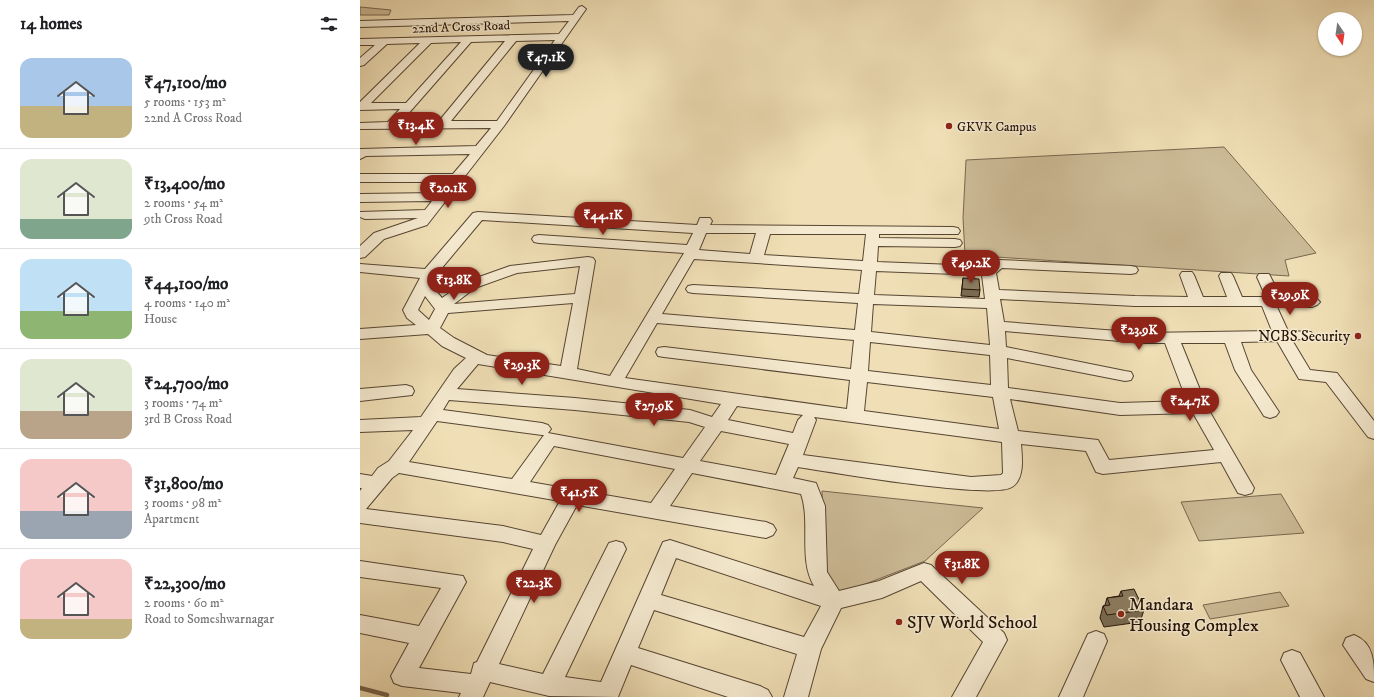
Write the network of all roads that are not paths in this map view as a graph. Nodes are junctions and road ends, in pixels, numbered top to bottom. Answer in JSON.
{"nodes":[{"id":1,"x":582,"y":9,"type":"dead end"},
{"id":2,"x":575,"y":18,"type":"junction"},
{"id":3,"x":360,"y":24,"type":"edge"},
{"id":4,"x":562,"y":37,"type":"junction"},
{"id":5,"x":513,"y":38,"type":"junction"},
{"id":6,"x":469,"y":39,"type":"junction"},
{"id":7,"x":429,"y":40,"type":"junction"},
{"id":8,"x":360,"y":42,"type":"edge"},
{"id":9,"x":384,"y":42,"type":"junction"},
{"id":10,"x":360,"y":63,"type":"edge"},
{"id":11,"x":408,"y":106,"type":"junction"},
{"id":12,"x":360,"y":107,"type":"edge"},
{"id":13,"x":500,"y":124,"type":"junction"},
{"id":14,"x":442,"y":125,"type":"junction"},
{"id":15,"x":360,"y":126,"type":"edge"},
{"id":16,"x":390,"y":126,"type":"junction"},
{"id":17,"x":372,"y":142,"type":"dead end"},
{"id":18,"x":479,"y":150,"type":"junction"},
{"id":19,"x":360,"y":155,"type":"edge"},
{"id":20,"x":360,"y":158,"type":"edge"},
{"id":21,"x":416,"y":170,"type":"dead end"},
{"id":22,"x":360,"y":178,"type":"edge"},
{"id":23,"x":360,"y":188,"type":"edge"},
{"id":24,"x":446,"y":192,"type":"junction"},
{"id":25,"x":360,"y":198,"type":"edge"},
{"id":26,"x":362,"y":212,"type":"edge"},
{"id":27,"x":703,"y":224,"type":"junction"},
{"id":28,"x":764,"y":229,"type":"junction"},
{"id":29,"x":873,"y":236,"type":"junction"},
{"id":30,"x":954,"y":237,"type":"dead end"},
{"id":31,"x":540,"y":240,"type":"dead end"},
{"id":32,"x":599,"y":243,"type":"junction"},
{"id":33,"x":691,"y":252,"type":"junction"},
{"id":34,"x":360,"y":254,"type":"edge"},
{"id":35,"x":756,"y":259,"type":"junction"},
{"id":36,"x":588,"y":261,"type":"junction"},
{"id":37,"x":870,"y":266,"type":"junction"},
{"id":38,"x":988,"y":267,"type":"junction"},
{"id":39,"x":360,"y":268,"type":"edge"},
{"id":40,"x":1131,"y":270,"type":"dead end"},
{"id":41,"x":1187,"y":275,"type":"dead end"},
{"id":42,"x":1226,"y":276,"type":"dead end"},
{"id":43,"x":1264,"y":277,"type":"dead end"},
{"id":44,"x":426,"y":280,"type":"junction"},
{"id":45,"x":693,"y":289,"type":"dead end"},
{"id":46,"x":580,"y":298,"type":"junction"},
{"id":47,"x":866,"y":299,"type":"junction"},
{"id":48,"x":993,"y":299,"type":"junction"},
{"id":49,"x":1198,"y":302,"type":"junction"},
{"id":50,"x":1236,"y":302,"type":"junction"},
{"id":51,"x":1312,"y":302,"type":"dead end"},
{"id":52,"x":1272,"y":303,"type":"junction"},
{"id":53,"x":442,"y":307,"type":"junction"},
{"id":54,"x":651,"y":318,"type":"junction"},
{"id":55,"x":997,"y":326,"type":"junction"},
{"id":56,"x":432,"y":329,"type":"junction"},
{"id":57,"x":360,"y":334,"type":"edge"},
{"id":58,"x":1305,"y":335,"type":"dead end"},
{"id":59,"x":862,"y":336,"type":"junction"},
{"id":60,"x":1282,"y":336,"type":"junction"},
{"id":61,"x":1171,"y":338,"type":"junction"},
{"id":62,"x":1231,"y":338,"type":"junction"},
{"id":63,"x":998,"y":351,"type":"junction"},
{"id":64,"x":664,"y":352,"type":"dead end"},
{"id":65,"x":476,"y":357,"type":"junction"},
{"id":66,"x":568,"y":372,"type":"junction"},
{"id":67,"x":859,"y":375,"type":"junction"},
{"id":68,"x":1125,"y":376,"type":"dead end"},
{"id":69,"x":614,"y":382,"type":"junction"},
{"id":70,"x":406,"y":392,"type":"dead end"},
{"id":71,"x":1000,"y":392,"type":"junction"},
{"id":72,"x":445,"y":394,"type":"junction"},
{"id":73,"x":360,"y":395,"type":"edge"},
{"id":74,"x":733,"y":400,"type":"junction"},
{"id":75,"x":1198,"y":407,"type":"junction"},
{"id":76,"x":1270,"y":412,"type":"dead end"},
{"id":77,"x":855,"y":416,"type":"junction"},
{"id":78,"x":429,"y":418,"type":"junction"},
{"id":79,"x":807,"y":420,"type":"dead end"},
{"id":80,"x":715,"y":424,"type":"junction"},
{"id":81,"x":360,"y":426,"type":"edge"},
{"id":82,"x":542,"y":429,"type":"dead end"},
{"id":83,"x":1374,"y":433,"type":"edge"},
{"id":84,"x":1011,"y":437,"type":"junction"},
{"id":85,"x":799,"y":440,"type":"junction"},
{"id":86,"x":1226,"y":455,"type":"junction"},
{"id":87,"x":792,"y":460,"type":"junction"},
{"id":88,"x":396,"y":466,"type":"junction"},
{"id":89,"x":686,"y":466,"type":"junction"},
{"id":90,"x":369,"y":482,"type":"edge"},
{"id":91,"x":781,"y":483,"type":"junction"},
{"id":92,"x":516,"y":487,"type":"junction"},
{"id":93,"x":1245,"y":488,"type":"dead end"},
{"id":94,"x":572,"y":497,"type":"junction"},
{"id":95,"x":360,"y":504,"type":"edge"},
{"id":96,"x":655,"y":512,"type":"junction"},
{"id":97,"x":360,"y":516,"type":"edge"},
{"id":98,"x":766,"y":530,"type":"dead end"},
{"id":99,"x":546,"y":544,"type":"junction"},
{"id":100,"x":616,"y":549,"type":"dead end"},
{"id":101,"x":360,"y":569,"type":"edge"},
{"id":102,"x":649,"y":600,"type":"junction"},
{"id":103,"x":834,"y":601,"type":"junction"},
{"id":104,"x":360,"y":624,"type":"edge"},
{"id":105,"x":425,"y":637,"type":"junction"},
{"id":106,"x":1096,"y":641,"type":"dead end"},
{"id":107,"x":1354,"y":645,"type":"dead end"},
{"id":108,"x":810,"y":648,"type":"junction"},
{"id":109,"x":624,"y":653,"type":"junction"},
{"id":110,"x":1292,"y":660,"type":"dead end"},
{"id":111,"x":1374,"y":672,"type":"edge"},
{"id":112,"x":477,"y":684,"type":"edge"},
{"id":113,"x":549,"y":686,"type":"junction"},
{"id":114,"x":760,"y":697,"type":"edge"},
{"id":115,"x":796,"y":697,"type":"edge"},
{"id":116,"x":964,"y":697,"type":"edge"},
{"id":117,"x":1071,"y":697,"type":"edge"},
{"id":118,"x":1312,"y":697,"type":"edge"}],
"edges":[{"from":1,"to":2,"type":"street"},
{"from":2,"to":3,"type":"street"},
{"from":2,"to":4,"type":"street"},
{"from":4,"to":5,"type":"street","name":"22nd A Cross Road"},
{"from":4,"to":13,"type":"street"},
{"from":5,"to":6,"type":"street","name":"22nd A Cross Road"},
{"from":5,"to":14,"type":"street"},
{"from":6,"to":7,"type":"street","name":"22nd A Cross Road"},
{"from":6,"to":11,"type":"street"},
{"from":7,"to":9,"type":"street","name":"22nd A Cross Road"},
{"from":7,"to":12,"type":"street"},
{"from":8,"to":9,"type":"street","name":"22nd A Cross Road"},
{"from":9,"to":10,"type":"street"},
{"from":11,"to":12,"type":"street"},
{"from":11,"to":16,"type":"street"},
{"from":13,"to":14,"type":"street"},
{"from":13,"to":18,"type":"street"},
{"from":14,"to":16,"type":"street"},
{"from":15,"to":16,"type":"street"},
{"from":17,"to":18,"type":"street"},
{"from":18,"to":19,"type":"street"},
{"from":18,"to":20,"type":"street"},
{"from":18,"to":24,"type":"street"},
{"from":21,"to":24,"type":"street"},
{"from":22,"to":24,"type":"street"},
{"from":23,"to":24,"type":"street"},
{"from":24,"to":25,"type":"street"},
{"from":24,"to":26,"type":"street"},
{"from":24,"to":34,"type":"street"},
{"from":27,"to":28,"type":"street"},
{"from":27,"to":33,"type":"street"},
{"from":27,"to":44,"type":"street"},
{"from":28,"to":29,"type":"street"},
{"from":28,"to":35,"type":"street"},
{"from":29,"to":30,"type":"street"},
{"from":29,"to":37,"type":"street"},
{"from":31,"to":32,"type":"street"},
{"from":32,"to":33,"type":"street"},
{"from":32,"to":36,"type":"street"},
{"from":33,"to":35,"type":"street"},
{"from":33,"to":54,"type":"street"},
{"from":35,"to":37,"type":"street"},
{"from":36,"to":46,"type":"street"},
{"from":36,"to":53,"type":"street"},
{"from":37,"to":38,"type":"street"},
{"from":37,"to":47,"type":"street"},
{"from":38,"to":40,"type":"street"},
{"from":38,"to":48,"type":"street"},
{"from":39,"to":44,"type":"street"},
{"from":41,"to":49,"type":"street"},
{"from":42,"to":50,"type":"street"},
{"from":43,"to":52,"type":"street"},
{"from":44,"to":53,"type":"street"},
{"from":44,"to":56,"type":"street"},
{"from":45,"to":47,"type":"street"},
{"from":46,"to":53,"type":"street"},
{"from":46,"to":66,"type":"street"},
{"from":47,"to":48,"type":"street"},
{"from":47,"to":59,"type":"street"},
{"from":48,"to":49,"type":"street"},
{"from":48,"to":55,"type":"street"},
{"from":49,"to":50,"type":"street"},
{"from":50,"to":52,"type":"street"},
{"from":51,"to":52,"type":"street"},
{"from":52,"to":60,"type":"street"},
{"from":53,"to":56,"type":"street"},
{"from":54,"to":59,"type":"street"},
{"from":54,"to":69,"type":"street"},
{"from":55,"to":61,"type":"street"},
{"from":55,"to":63,"type":"street"},
{"from":56,"to":57,"type":"street"},
{"from":56,"to":65,"type":"street"},
{"from":58,"to":60,"type":"street"},
{"from":59,"to":63,"type":"street"},
{"from":59,"to":67,"type":"street"},
{"from":60,"to":62,"type":"street"},
{"from":60,"to":83,"type":"street"},
{"from":61,"to":62,"type":"street"},
{"from":61,"to":75,"type":"street"},
{"from":62,"to":76,"type":"street"},
{"from":63,"to":68,"type":"street"},
{"from":63,"to":71,"type":"street"},
{"from":64,"to":67,"type":"street"},
{"from":65,"to":66,"type":"street"},
{"from":65,"to":72,"type":"street"},
{"from":66,"to":69,"type":"street"},
{"from":67,"to":71,"type":"street"},
{"from":67,"to":77,"type":"street"},
{"from":69,"to":74,"type":"street"},
{"from":70,"to":73,"type":"street"},
{"from":71,"to":75,"type":"street"},
{"from":71,"to":84,"type":"street"},
{"from":72,"to":78,"type":"street"},
{"from":72,"to":80,"type":"street"},
{"from":74,"to":77,"type":"street"},
{"from":74,"to":80,"type":"street"},
{"from":75,"to":86,"type":"street"},
{"from":77,"to":84,"type":"street"},
{"from":78,"to":81,"type":"street"},
{"from":78,"to":82,"type":"street"},
{"from":78,"to":88,"type":"street"},
{"from":79,"to":85,"type":"street"},
{"from":80,"to":85,"type":"street"},
{"from":80,"to":89,"type":"street"},
{"from":84,"to":86,"type":"street"},
{"from":84,"to":87,"type":"street"},
{"from":85,"to":87,"type":"street"},
{"from":86,"to":93,"type":"street"},
{"from":87,"to":91,"type":"street"},
{"from":88,"to":90,"type":"street"},
{"from":88,"to":92,"type":"street"},
{"from":89,"to":91,"type":"street"},
{"from":89,"to":92,"type":"street"},
{"from":89,"to":96,"type":"street"},
{"from":90,"to":95,"type":"street"},
{"from":91,"to":103,"type":"street"},
{"from":92,"to":94,"type":"street"},
{"from":94,"to":96,"type":"street"},
{"from":94,"to":99,"type":"street"},
{"from":96,"to":98,"type":"street"},
{"from":97,"to":99,"type":"street"},
{"from":99,"to":112,"type":"street"},
{"from":100,"to":113,"type":"street"},
{"from":101,"to":105,"type":"street"},
{"from":102,"to":103,"type":"street"},
{"from":102,"to":108,"type":"street"},
{"from":102,"to":109,"type":"street"},
{"from":103,"to":108,"type":"street"},
{"from":103,"to":116,"type":"street"},
{"from":104,"to":105,"type":"street"},
{"from":105,"to":112,"type":"street"},
{"from":106,"to":117,"type":"street"},
{"from":107,"to":111,"type":"street"},
{"from":108,"to":115,"type":"street"},
{"from":109,"to":113,"type":"street"},
{"from":109,"to":114,"type":"street"},
{"from":110,"to":118,"type":"street"},
{"from":112,"to":113,"type":"street"}]}
